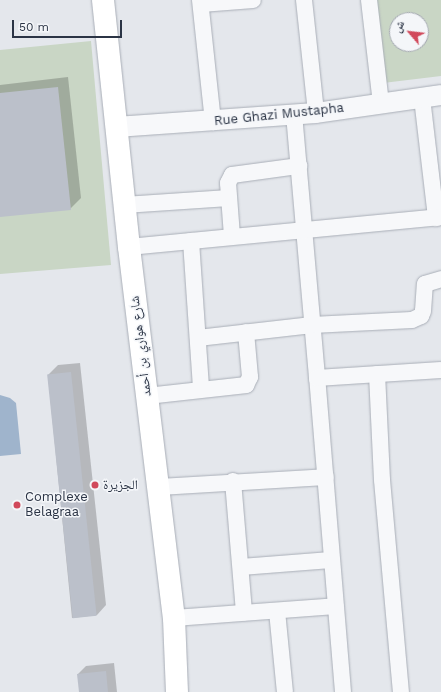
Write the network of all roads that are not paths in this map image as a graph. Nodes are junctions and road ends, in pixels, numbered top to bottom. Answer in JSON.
{"nodes":[{"id":1,"x":103,"y":0,"type":"edge"},
{"id":2,"x":253,"y":0,"type":"edge"},
{"id":3,"x":304,"y":0,"type":"edge"},
{"id":4,"x":369,"y":0,"type":"edge"},
{"id":5,"x":200,"y":2,"type":"edge"},
{"id":6,"x":432,"y":96,"type":"edge"},
{"id":7,"x":381,"y":104,"type":"junction"},
{"id":8,"x":316,"y":113,"type":"junction"},
{"id":9,"x":294,"y":114,"type":"junction"},
{"id":10,"x":213,"y":122,"type":"junction"},
{"id":11,"x":116,"y":127,"type":"junction"},
{"id":12,"x":299,"y":166,"type":"junction"},
{"id":13,"x":229,"y":198,"type":"junction"},
{"id":14,"x":124,"y":205,"type":"junction"},
{"id":15,"x":438,"y":218,"type":"edge"},
{"id":16,"x":303,"y":231,"type":"junction"},
{"id":17,"x":232,"y":236,"type":"junction"},
{"id":18,"x":191,"y":241,"type":"junction"},
{"id":19,"x":129,"y":247,"type":"junction"},
{"id":20,"x":441,"y":279,"type":"edge"},
{"id":21,"x":312,"y":325,"type":"junction"},
{"id":22,"x":246,"y":332,"type":"junction"},
{"id":23,"x":198,"y":338,"type":"junction"},
{"id":24,"x":441,"y":370,"type":"edge"},
{"id":25,"x":377,"y":374,"type":"junction"},
{"id":26,"x":317,"y":378,"type":"junction"},
{"id":27,"x":201,"y":389,"type":"junction"},
{"id":28,"x":147,"y":396,"type":"junction"},
{"id":29,"x":326,"y":477,"type":"junction"},
{"id":30,"x":233,"y":481,"type":"junction"},
{"id":31,"x":158,"y":487,"type":"junction"},
{"id":32,"x":331,"y":560,"type":"junction"},
{"id":33,"x":241,"y":567,"type":"junction"},
{"id":34,"x":336,"y":606,"type":"junction"},
{"id":35,"x":277,"y":611,"type":"junction"},
{"id":36,"x":244,"y":612,"type":"junction"},
{"id":37,"x":174,"y":618,"type":"junction"},
{"id":38,"x":176,"y":692,"type":"edge"},
{"id":39,"x":285,"y":692,"type":"edge"},
{"id":40,"x":343,"y":692,"type":"edge"},
{"id":41,"x":402,"y":692,"type":"edge"}],
"edges":[{"from":1,"to":11,"type":"main road","name":"شارع هواري بن أحمد"},
{"from":2,"to":5,"type":"street"},
{"from":3,"to":8,"type":"street"},
{"from":4,"to":7,"type":"street"},
{"from":5,"to":10,"type":"street"},
{"from":6,"to":7,"type":"street","name":"Rue Ghazi Mustapha"},
{"from":6,"to":15,"type":"street"},
{"from":7,"to":8,"type":"street","name":"Rue Ghazi Mustapha"},
{"from":8,"to":9,"type":"street","name":"Rue Ghazi Mustapha"},
{"from":9,"to":10,"type":"street","name":"Rue Ghazi Mustapha"},
{"from":9,"to":12,"type":"street"},
{"from":10,"to":11,"type":"street","name":"Rue Ghazi Mustapha"},
{"from":11,"to":14,"type":"main road","name":"شارع هواري بن أحمد"},
{"from":12,"to":13,"type":"street"},
{"from":12,"to":16,"type":"street"},
{"from":13,"to":14,"type":"street"},
{"from":13,"to":17,"type":"street"},
{"from":14,"to":19,"type":"main road","name":"شارع هواري بن أحمد"},
{"from":15,"to":16,"type":"street"},
{"from":16,"to":17,"type":"street"},
{"from":16,"to":21,"type":"street"},
{"from":17,"to":18,"type":"street"},
{"from":18,"to":19,"type":"street"},
{"from":18,"to":23,"type":"street"},
{"from":19,"to":28,"type":"main road","name":"شارع هواري بن أحمد"},
{"from":20,"to":21,"type":"street"},
{"from":21,"to":22,"type":"street"},
{"from":21,"to":26,"type":"street"},
{"from":22,"to":23,"type":"street"},
{"from":22,"to":27,"type":"street"},
{"from":23,"to":27,"type":"street"},
{"from":24,"to":25,"type":"street"},
{"from":25,"to":26,"type":"street"},
{"from":25,"to":41,"type":"street"},
{"from":26,"to":29,"type":"street"},
{"from":27,"to":28,"type":"street"},
{"from":28,"to":31,"type":"main road","name":"شارع هواري بن أحمد"},
{"from":29,"to":30,"type":"street"},
{"from":29,"to":32,"type":"street"},
{"from":30,"to":31,"type":"street"},
{"from":30,"to":33,"type":"street"},
{"from":31,"to":37,"type":"main road","name":"شارع هواري بن أحمد"},
{"from":32,"to":33,"type":"street"},
{"from":32,"to":34,"type":"street"},
{"from":33,"to":36,"type":"street"},
{"from":34,"to":35,"type":"street"},
{"from":34,"to":40,"type":"street"},
{"from":35,"to":36,"type":"street"},
{"from":35,"to":39,"type":"street"},
{"from":36,"to":37,"type":"street"},
{"from":37,"to":38,"type":"main road","name":"شارع هواري بن أحمد"}]}
